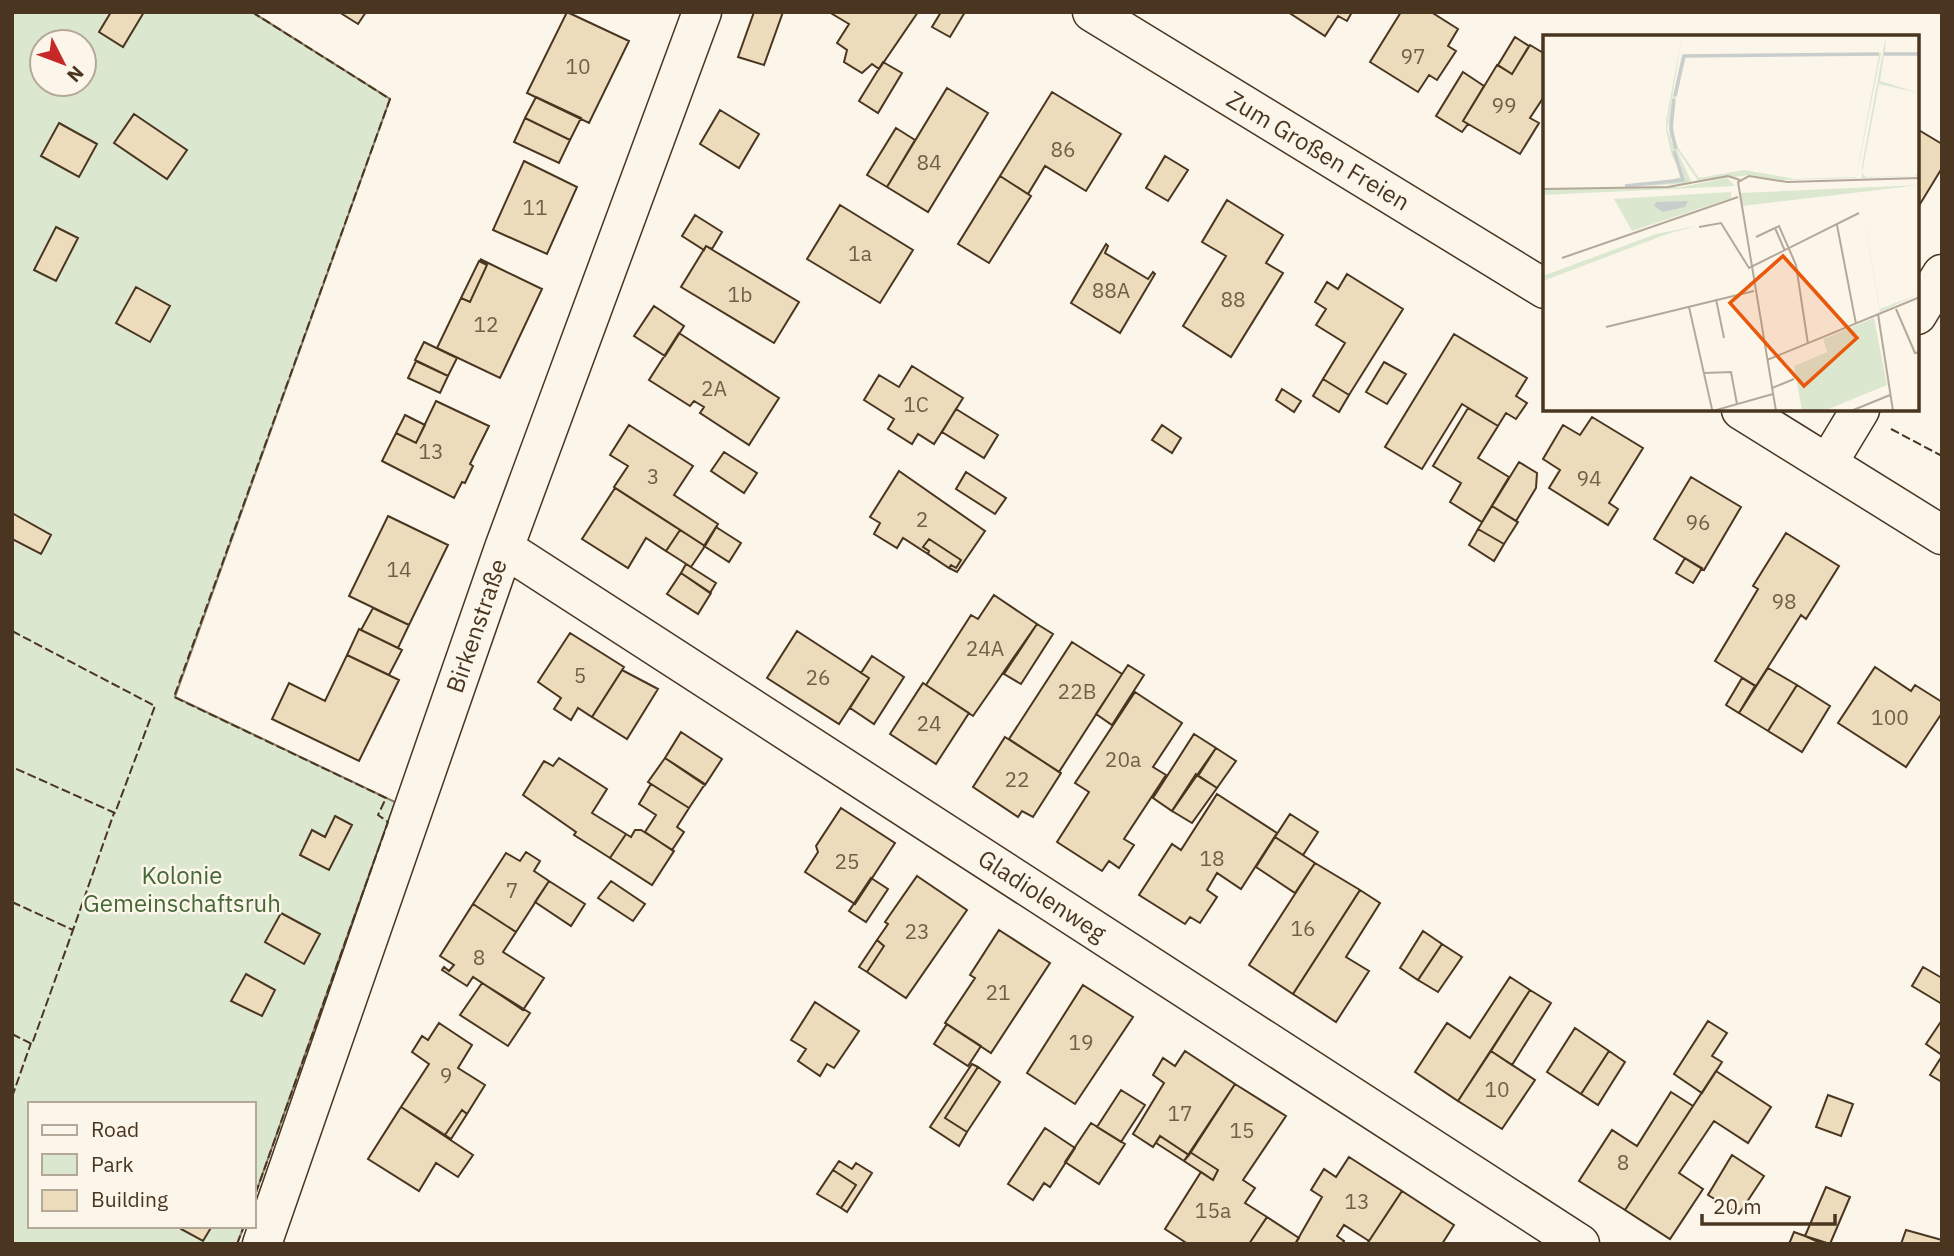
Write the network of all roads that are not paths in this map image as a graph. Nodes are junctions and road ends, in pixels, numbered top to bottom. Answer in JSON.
{"nodes":[{"id":1,"x":702,"y":12,"type":"edge"},
{"id":2,"x":1092,"y":12,"type":"edge"},
{"id":3,"x":1942,"y":274,"type":"edge"},
{"id":4,"x":1543,"y":288,"type":"edge"},
{"id":5,"x":1919,"y":312,"type":"edge"},
{"id":6,"x":1743,"y":411,"type":"edge"},
{"id":7,"x":1859,"y":411,"type":"edge"},
{"id":8,"x":1828,"y":463,"type":"junction"},
{"id":9,"x":1942,"y":535,"type":"edge"},
{"id":10,"x":504,"y":548,"type":"junction"},
{"id":11,"x":262,"y":1244,"type":"edge"},
{"id":12,"x":1580,"y":1244,"type":"edge"}],
"edges":[{"from":1,"to":10,"type":"street","name":"Birkenstraße"},
{"from":2,"to":4,"type":"street","name":"Zum Großen Freien"},
{"from":3,"to":5,"type":"street"},
{"from":6,"to":8,"type":"street"},
{"from":7,"to":8,"type":"street"},
{"from":8,"to":9,"type":"street"},
{"from":10,"to":11,"type":"street","name":"Birkenstraße"},
{"from":10,"to":12,"type":"street","name":"Gladiolenweg"}]}
